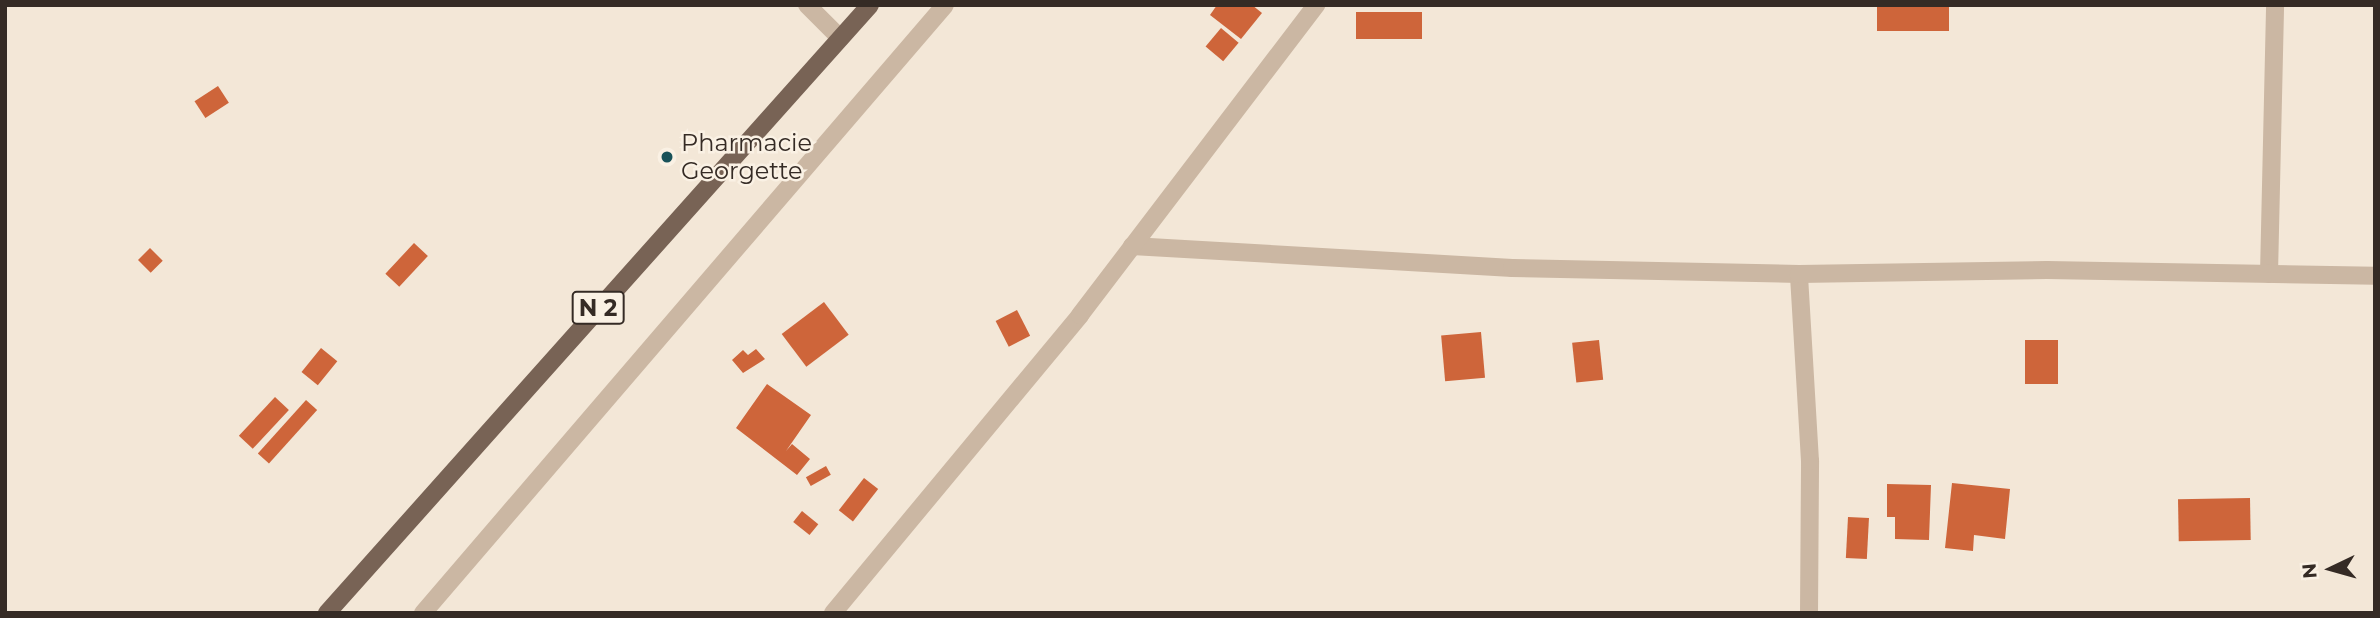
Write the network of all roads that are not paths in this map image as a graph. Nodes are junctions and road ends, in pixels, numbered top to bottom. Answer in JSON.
{"nodes":[{"id":1,"x":807,"y":5,"type":"edge"},
{"id":2,"x":870,"y":5,"type":"edge"},
{"id":3,"x":945,"y":5,"type":"edge"},
{"id":4,"x":1316,"y":5,"type":"edge"},
{"id":5,"x":2275,"y":5,"type":"edge"},
{"id":6,"x":840,"y":38,"type":"junction"},
{"id":7,"x":1132,"y":246,"type":"junction"},
{"id":8,"x":1799,"y":274,"type":"junction"},
{"id":9,"x":2269,"y":274,"type":"junction"},
{"id":10,"x":2375,"y":276,"type":"edge"},
{"id":11,"x":327,"y":613,"type":"edge"},
{"id":12,"x":423,"y":613,"type":"edge"},
{"id":13,"x":833,"y":613,"type":"edge"},
{"id":14,"x":1809,"y":613,"type":"edge"}],
"edges":[{"from":1,"to":6,"type":"street"},
{"from":2,"to":6,"type":"main road","number":"N 2"},
{"from":3,"to":12,"type":"street"},
{"from":4,"to":7,"type":"street"},
{"from":5,"to":9,"type":"street"},
{"from":6,"to":11,"type":"main road","number":"N 2"},
{"from":7,"to":8,"type":"street"},
{"from":7,"to":13,"type":"street"},
{"from":8,"to":9,"type":"street"},
{"from":8,"to":14,"type":"street"},
{"from":9,"to":10,"type":"street"}]}
